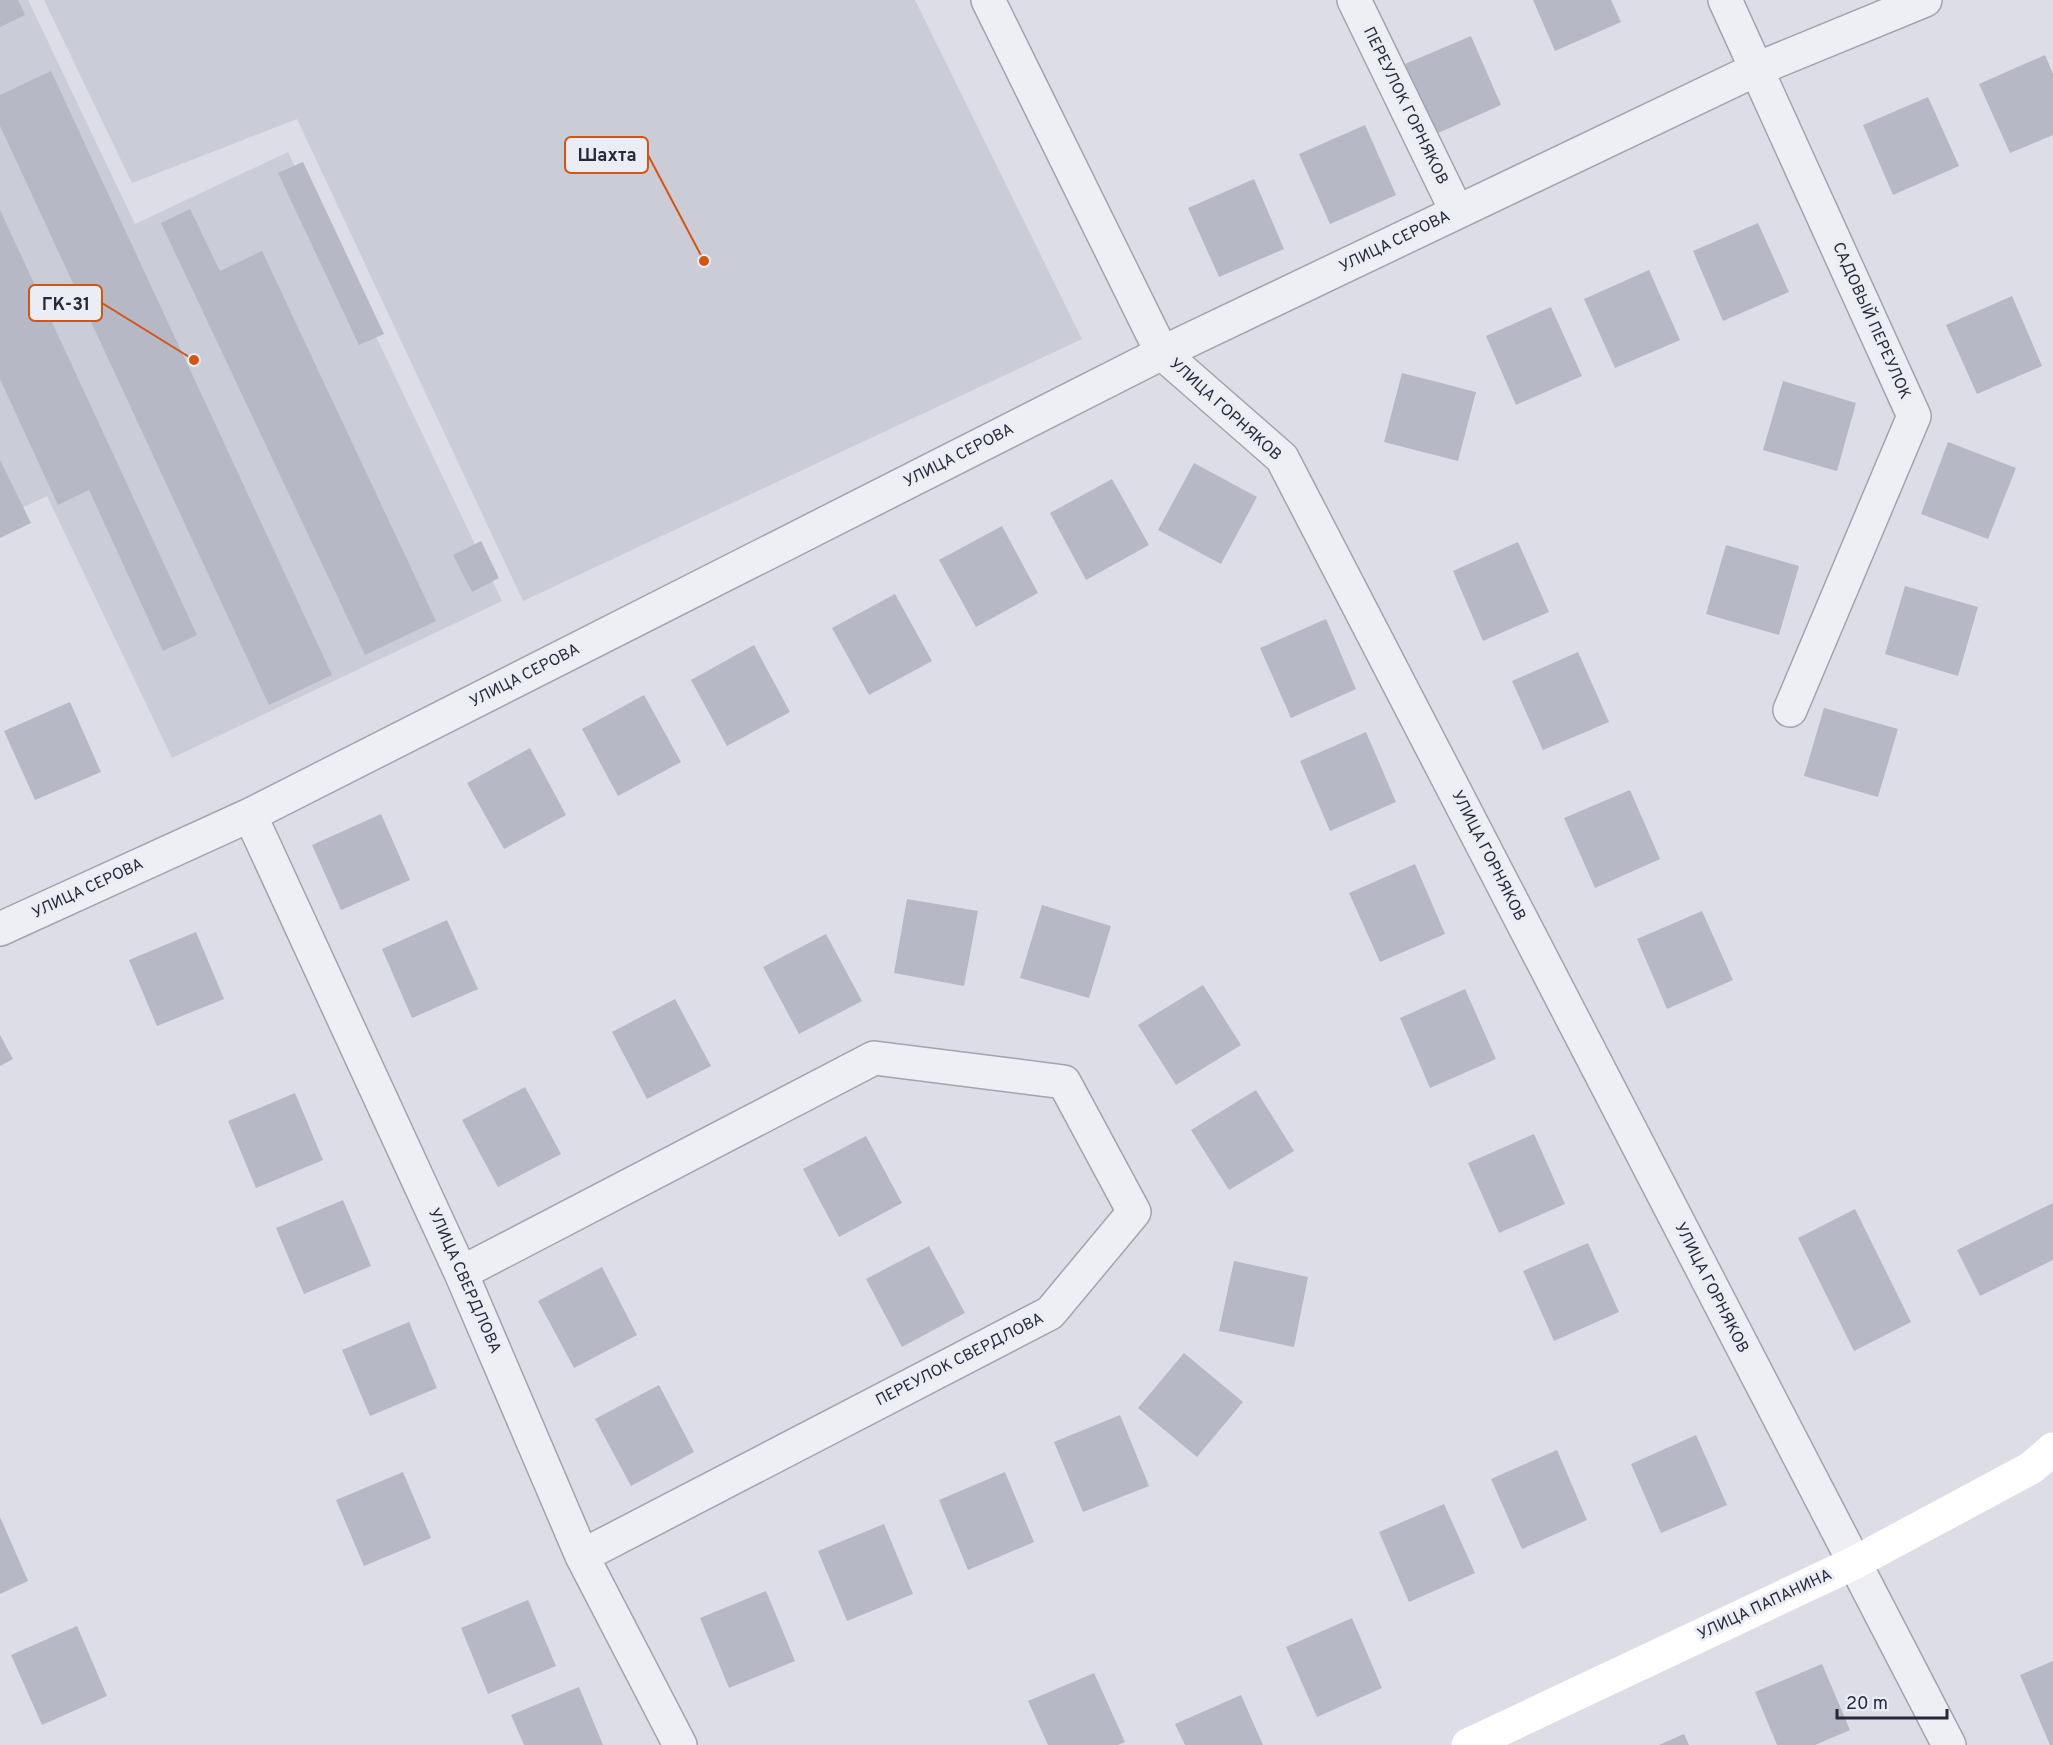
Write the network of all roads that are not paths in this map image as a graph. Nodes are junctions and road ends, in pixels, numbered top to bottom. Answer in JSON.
{"nodes":[{"id":1,"x":988,"y":0,"type":"edge"},
{"id":2,"x":1354,"y":0,"type":"edge"},
{"id":3,"x":1725,"y":0,"type":"edge"},
{"id":4,"x":1925,"y":0,"type":"edge"},
{"id":5,"x":1756,"y":69,"type":"junction"},
{"id":6,"x":1457,"y":212,"type":"junction"},
{"id":7,"x":1162,"y":353,"type":"junction"},
{"id":8,"x":1790,"y":710,"type":"dead end"},
{"id":9,"x":250,"y":815,"type":"junction"},
{"id":10,"x":0,"y":929,"type":"edge"},
{"id":11,"x":461,"y":1273,"type":"junction"},
{"id":12,"x":2053,"y":1449,"type":"edge"},
{"id":13,"x":582,"y":1556,"type":"junction"},
{"id":14,"x":1854,"y":1563,"type":"junction"},
{"id":15,"x":680,"y":1745,"type":"edge"},
{"id":16,"x":1468,"y":1745,"type":"edge"},
{"id":17,"x":1949,"y":1745,"type":"edge"}],
"edges":[{"from":1,"to":7,"type":"street","name":"УЛИЦА ГОРНЯКОВ"},
{"from":2,"to":6,"type":"street","name":"ПЕРЕУЛОК ГОРНЯКОВ"},
{"from":3,"to":5,"type":"street","name":"САДОВЫЙ ПЕРЕУЛОК"},
{"from":4,"to":5,"type":"street","name":"УЛИЦА СЕРОВА"},
{"from":5,"to":6,"type":"street","name":"УЛИЦА СЕРОВА"},
{"from":5,"to":8,"type":"street","name":"САДОВЫЙ ПЕРЕУЛОК"},
{"from":6,"to":7,"type":"street","name":"УЛИЦА СЕРОВА"},
{"from":7,"to":9,"type":"street","name":"УЛИЦА СЕРОВА"},
{"from":7,"to":14,"type":"street","name":"УЛИЦА ГОРНЯКОВ"},
{"from":9,"to":10,"type":"street","name":"УЛИЦА СЕРОВА"},
{"from":9,"to":11,"type":"street","name":"УЛИЦА СВЕРДЛОВА"},
{"from":11,"to":13,"type":"street","name":"УЛИЦА СВЕРДЛОВА"},
{"from":11,"to":13,"type":"street","name":"ПЕРЕУЛОК СВЕРДЛОВА"},
{"from":12,"to":14,"type":"street","name":"УЛИЦА ПАПАНИНА"},
{"from":13,"to":15,"type":"street","name":"УЛИЦА СВЕРДЛОВА"},
{"from":14,"to":16,"type":"street","name":"УЛИЦА ПАПАНИНА"},
{"from":14,"to":17,"type":"street","name":"УЛИЦА ГОРНЯКОВ"}]}
